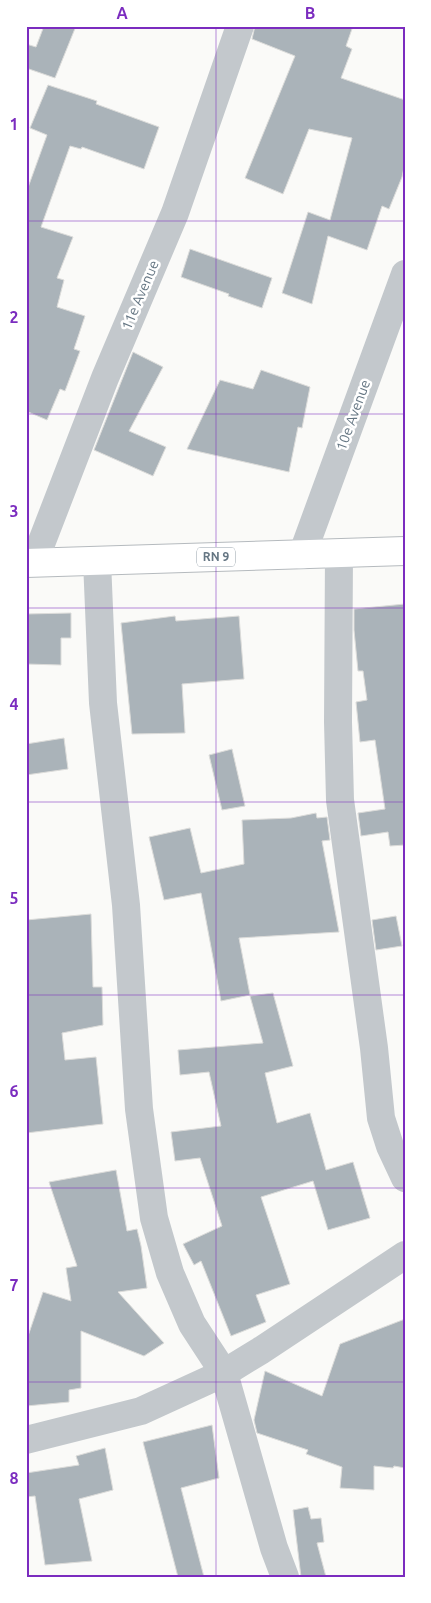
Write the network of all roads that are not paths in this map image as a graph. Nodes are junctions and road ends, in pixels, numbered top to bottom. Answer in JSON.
{"nodes":[{"id":1,"x":240,"y":26,"type":"edge"},
{"id":2,"x":405,"y":274,"type":"edge"},
{"id":3,"x":405,"y":551,"type":"edge"},
{"id":4,"x":339,"y":554,"type":"junction"},
{"id":5,"x":302,"y":555,"type":"junction"},
{"id":6,"x":97,"y":561,"type":"junction"},
{"id":7,"x":30,"y":562,"type":"edge"},
{"id":8,"x":405,"y":1178,"type":"edge"},
{"id":9,"x":405,"y":1255,"type":"edge"},
{"id":10,"x":224,"y":1373,"type":"junction"},
{"id":11,"x":26,"y":1440,"type":"edge"},
{"id":12,"x":285,"y":1577,"type":"edge"}],
"edges":[{"from":1,"to":7,"type":"street","name":"11e Avenue"},
{"from":2,"to":5,"type":"street","name":"10e Avenue"},
{"from":3,"to":4,"type":"main road","number":"RN 9"},
{"from":4,"to":5,"type":"main road","number":"RN 9"},
{"from":4,"to":8,"type":"street"},
{"from":5,"to":6,"type":"main road","number":"RN 9"},
{"from":6,"to":7,"type":"main road","number":"RN 9"},
{"from":6,"to":10,"type":"street"},
{"from":9,"to":10,"type":"street"},
{"from":10,"to":11,"type":"street"},
{"from":10,"to":12,"type":"street"}]}
